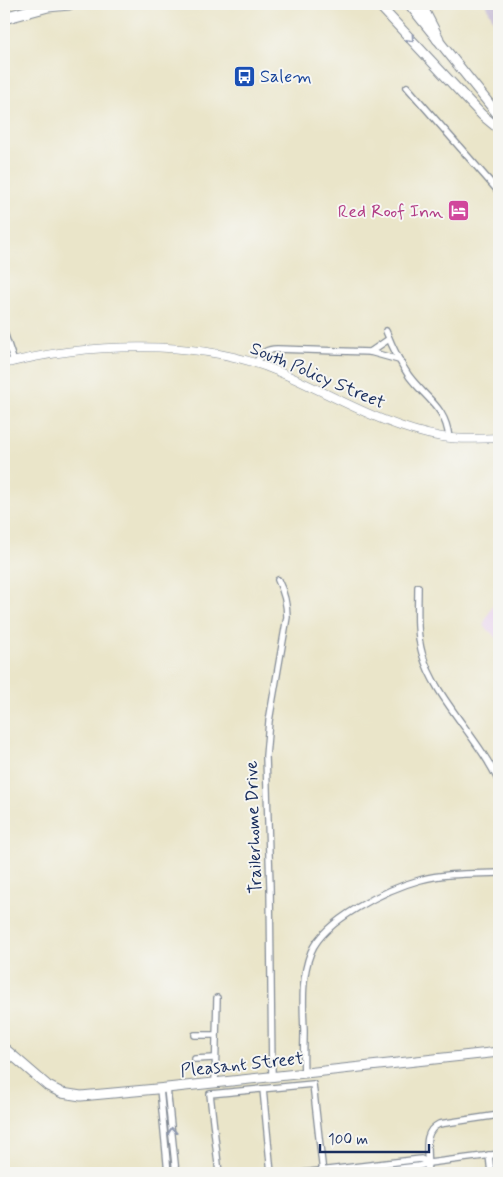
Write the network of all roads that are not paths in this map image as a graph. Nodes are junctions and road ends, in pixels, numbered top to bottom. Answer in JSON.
{"nodes":[{"id":1,"x":69,"y":4,"type":"edge"},
{"id":2,"x":378,"y":4,"type":"edge"},
{"id":3,"x":409,"y":4,"type":"edge"},
{"id":4,"x":420,"y":4,"type":"edge"},
{"id":5,"x":4,"y":18,"type":"edge"},
{"id":6,"x":438,"y":39,"type":"junction"},
{"id":7,"x":407,"y":87,"type":"dead end"},
{"id":8,"x":499,"y":116,"type":"edge"},
{"id":9,"x":499,"y":129,"type":"edge"},
{"id":10,"x":499,"y":192,"type":"edge"},
{"id":11,"x":386,"y":331,"type":"dead end"},
{"id":12,"x":4,"y":332,"type":"edge"},
{"id":13,"x":389,"y":339,"type":"junction"},
{"id":14,"x":370,"y":352,"type":"junction"},
{"id":15,"x":399,"y":360,"type":"junction"},
{"id":16,"x":14,"y":362,"type":"junction"},
{"id":17,"x":256,"y":363,"type":"junction"},
{"id":18,"x":4,"y":364,"type":"edge"},
{"id":19,"x":449,"y":438,"type":"junction"},
{"id":20,"x":499,"y":438,"type":"edge"},
{"id":21,"x":278,"y":580,"type":"dead end"},
{"id":22,"x":418,"y":587,"type":"dead end"},
{"id":23,"x":499,"y":782,"type":"edge"},
{"id":24,"x":499,"y":873,"type":"edge"},
{"id":25,"x":216,"y":998,"type":"dead end"},
{"id":26,"x":195,"y":1034,"type":"dead end"},
{"id":27,"x":214,"y":1035,"type":"junction"},
{"id":28,"x":4,"y":1048,"type":"edge"},
{"id":29,"x":499,"y":1052,"type":"edge"},
{"id":30,"x":214,"y":1058,"type":"junction"},
{"id":31,"x":195,"y":1059,"type":"dead end"},
{"id":32,"x":304,"y":1073,"type":"junction"},
{"id":33,"x":272,"y":1077,"type":"junction"},
{"id":34,"x":215,"y":1083,"type":"junction"},
{"id":35,"x":164,"y":1088,"type":"junction"},
{"id":36,"x":263,"y":1089,"type":"junction"},
{"id":37,"x":499,"y":1116,"type":"edge"},
{"id":38,"x":499,"y":1154,"type":"edge"},
{"id":39,"x":488,"y":1155,"type":"junction"},
{"id":40,"x":429,"y":1163,"type":"junction"},
{"id":41,"x":323,"y":1172,"type":"edge"},
{"id":42,"x":168,"y":1173,"type":"edge"},
{"id":43,"x":176,"y":1173,"type":"edge"},
{"id":44,"x":219,"y":1173,"type":"edge"},
{"id":45,"x":271,"y":1173,"type":"edge"},
{"id":46,"x":302,"y":1173,"type":"edge"},
{"id":47,"x":359,"y":1173,"type":"edge"},
{"id":48,"x":428,"y":1173,"type":"edge"},
{"id":49,"x":434,"y":1173,"type":"edge"},
{"id":50,"x":491,"y":1173,"type":"edge"}],
"edges":[{"from":1,"to":5,"type":"highway"},
{"from":2,"to":9,"type":"main road","one_way":true},
{"from":3,"to":6,"type":"main road"},
{"from":4,"to":6,"type":"highway"},
{"from":6,"to":8,"type":"main road"},
{"from":7,"to":10,"type":"street"},
{"from":11,"to":13,"type":"street"},
{"from":12,"to":16,"type":"street"},
{"from":13,"to":14,"type":"street"},
{"from":13,"to":15,"type":"street"},
{"from":14,"to":15,"type":"street"},
{"from":14,"to":17,"type":"street"},
{"from":15,"to":19,"type":"street"},
{"from":16,"to":17,"type":"street","name":"South Policy Street"},
{"from":16,"to":18,"type":"street","name":"South Policy Street"},
{"from":17,"to":19,"type":"street","name":"South Policy Street"},
{"from":19,"to":20,"type":"street","name":"South Policy Street"},
{"from":21,"to":33,"type":"street","name":"Trailerhome Drive"},
{"from":22,"to":23,"type":"street"},
{"from":24,"to":32,"type":"street"},
{"from":25,"to":27,"type":"street"},
{"from":26,"to":27,"type":"street"},
{"from":27,"to":30,"type":"street"},
{"from":28,"to":35,"type":"main road","name":"Pleasant Street"},
{"from":29,"to":32,"type":"main road","name":"Pleasant Street"},
{"from":30,"to":31,"type":"street"},
{"from":30,"to":34,"type":"street"},
{"from":32,"to":33,"type":"main road","name":"Pleasant Street"},
{"from":33,"to":34,"type":"main road","name":"Pleasant Street"},
{"from":34,"to":35,"type":"main road","name":"Pleasant Street"},
{"from":35,"to":42,"type":"street"},
{"from":43,"to":35,"type":"street","one_way":true},
{"from":36,"to":41,"type":"street"},
{"from":36,"to":44,"type":"street"},
{"from":36,"to":45,"type":"street"},
{"from":37,"to":40,"type":"street"},
{"from":38,"to":39,"type":"street"},
{"from":39,"to":40,"type":"street"},
{"from":39,"to":50,"type":"street"},
{"from":40,"to":41,"type":"street"},
{"from":40,"to":47,"type":"street"},
{"from":40,"to":48,"type":"street"},
{"from":40,"to":49,"type":"street"},
{"from":41,"to":46,"type":"street"}]}
